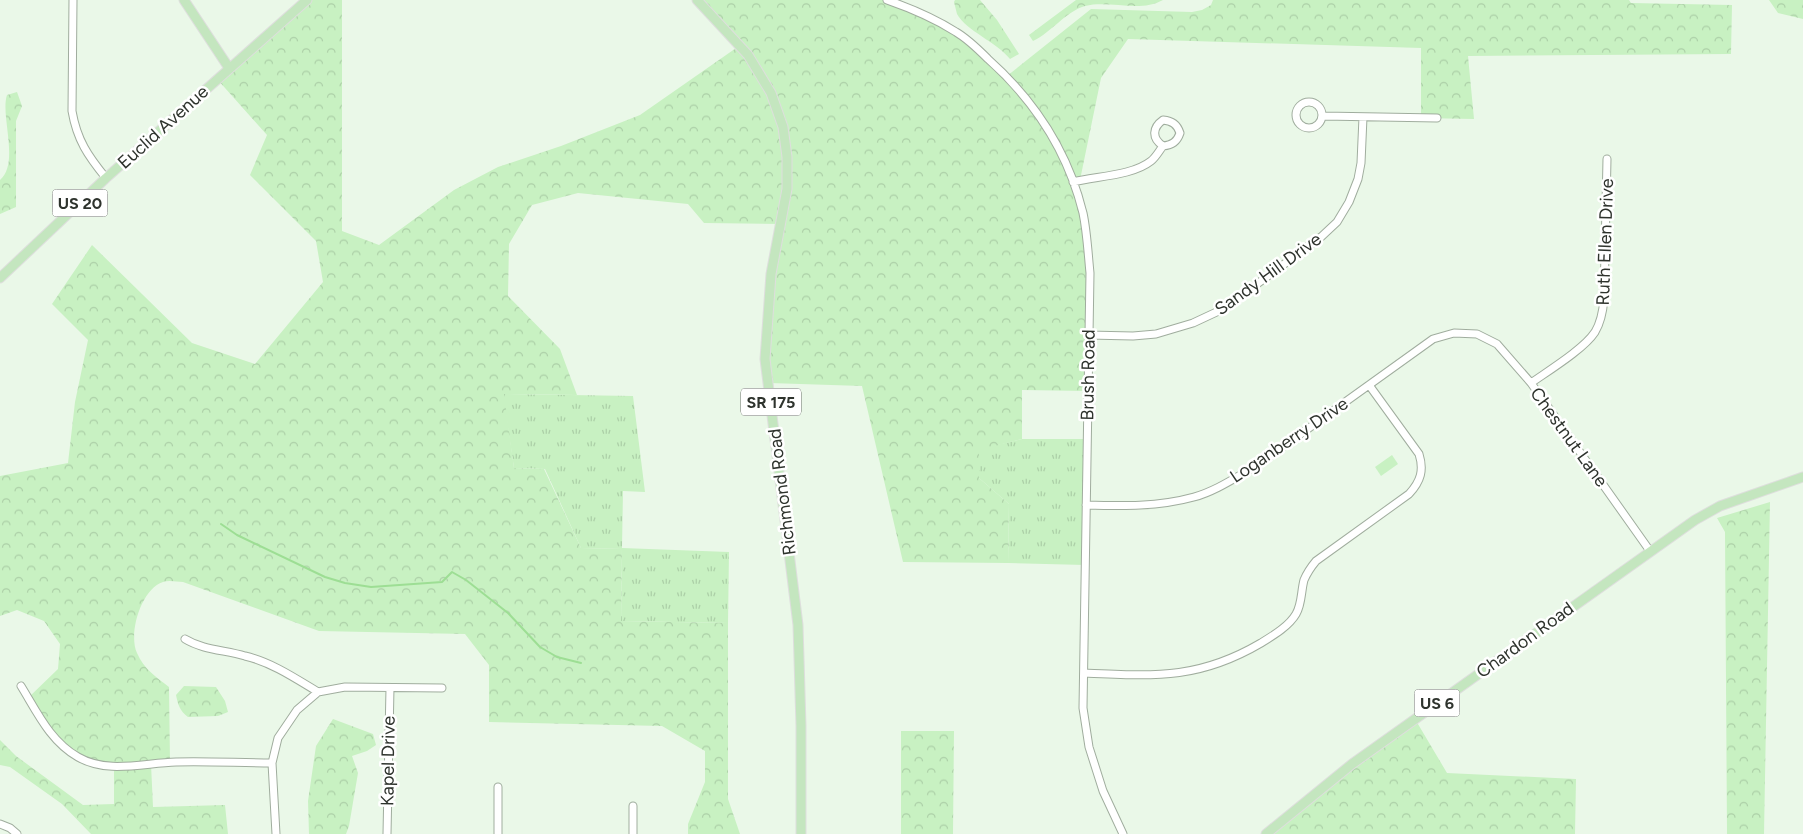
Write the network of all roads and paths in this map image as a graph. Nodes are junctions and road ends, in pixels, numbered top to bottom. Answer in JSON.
{"nodes":[{"id":1,"x":73,"y":0,"type":"edge"},
{"id":2,"x":184,"y":0,"type":"edge"},
{"id":3,"x":307,"y":0,"type":"edge"},
{"id":4,"x":697,"y":0,"type":"edge"},
{"id":5,"x":887,"y":0,"type":"edge"},
{"id":6,"x":229,"y":68,"type":"junction"},
{"id":7,"x":1323,"y":116,"type":"dead end"},
{"id":8,"x":1363,"y":117,"type":"junction"},
{"id":9,"x":1437,"y":118,"type":"dead end"},
{"id":10,"x":1163,"y":146,"type":"dead end"},
{"id":11,"x":1607,"y":159,"type":"dead end"},
{"id":12,"x":106,"y":178,"type":"junction"},
{"id":13,"x":1073,"y":182,"type":"junction"},
{"id":14,"x":0,"y":278,"type":"edge"},
{"id":15,"x":1477,"y":334,"type":"joint"},
{"id":16,"x":1088,"y":335,"type":"junction"},
{"id":17,"x":1531,"y":383,"type":"junction"},
{"id":18,"x":1369,"y":385,"type":"junction"},
{"id":19,"x":1803,"y":477,"type":"edge"},
{"id":20,"x":1086,"y":505,"type":"junction"},
{"id":21,"x":1650,"y":551,"type":"junction"},
{"id":22,"x":185,"y":639,"type":"dead end"},
{"id":23,"x":1084,"y":674,"type":"junction"},
{"id":24,"x":21,"y":686,"type":"dead end"},
{"id":25,"x":390,"y":688,"type":"junction"},
{"id":26,"x":442,"y":688,"type":"dead end"},
{"id":27,"x":318,"y":692,"type":"junction"},
{"id":28,"x":272,"y":763,"type":"junction"},
{"id":29,"x":498,"y":787,"type":"dead end"},
{"id":30,"x":633,"y":806,"type":"dead end"},
{"id":31,"x":0,"y":824,"type":"edge"},
{"id":32,"x":16,"y":834,"type":"edge"},
{"id":33,"x":276,"y":834,"type":"edge"},
{"id":34,"x":387,"y":834,"type":"edge"},
{"id":35,"x":498,"y":834,"type":"edge"},
{"id":36,"x":633,"y":834,"type":"edge"},
{"id":37,"x":801,"y":834,"type":"edge"},
{"id":38,"x":1123,"y":834,"type":"edge"},
{"id":39,"x":1266,"y":834,"type":"edge"}],
"edges":[{"from":1,"to":12,"type":"street"},
{"from":2,"to":6,"type":"main road"},
{"from":3,"to":6,"type":"main road","name":"Euclid Avenue","number":"US 20"},
{"from":4,"to":37,"type":"main road","name":"Richmond Road","number":"SR 175"},
{"from":5,"to":13,"type":"street","name":"Brush Road"},
{"from":6,"to":12,"type":"main road","name":"Euclid Avenue","number":"US 20"},
{"from":7,"to":8,"type":"street"},
{"from":8,"to":9,"type":"street"},
{"from":8,"to":16,"type":"street","name":"Sandy Hill Drive"},
{"from":10,"to":13,"type":"street"},
{"from":11,"to":17,"type":"street","name":"Ruth Ellen Drive"},
{"from":12,"to":14,"type":"main road","name":"Euclid Avenue","number":"US 20"},
{"from":13,"to":16,"type":"street","name":"Brush Road"},
{"from":15,"to":17,"type":"street","name":"Chestnut Lane"},
{"from":15,"to":18,"type":"street","name":"Loganberry Drive"},
{"from":16,"to":20,"type":"street","name":"Brush Road"},
{"from":17,"to":21,"type":"street","name":"Chestnut Lane"},
{"from":18,"to":20,"type":"street","name":"Loganberry Drive"},
{"from":18,"to":23,"type":"street"},
{"from":19,"to":21,"type":"main road","name":"Chardon Road","number":"US 6"},
{"from":20,"to":23,"type":"street","name":"Brush Road"},
{"from":21,"to":39,"type":"main road","name":"Chardon Road","number":"US 6"},
{"from":22,"to":27,"type":"street"},
{"from":23,"to":38,"type":"street","name":"Brush Road"},
{"from":24,"to":28,"type":"street"},
{"from":25,"to":26,"type":"street"},
{"from":25,"to":27,"type":"street"},
{"from":25,"to":34,"type":"street","name":"Kapel Drive"},
{"from":27,"to":28,"type":"street"},
{"from":28,"to":33,"type":"street"},
{"from":29,"to":35,"type":"street"},
{"from":30,"to":36,"type":"street"},
{"from":31,"to":32,"type":"street"}]}
